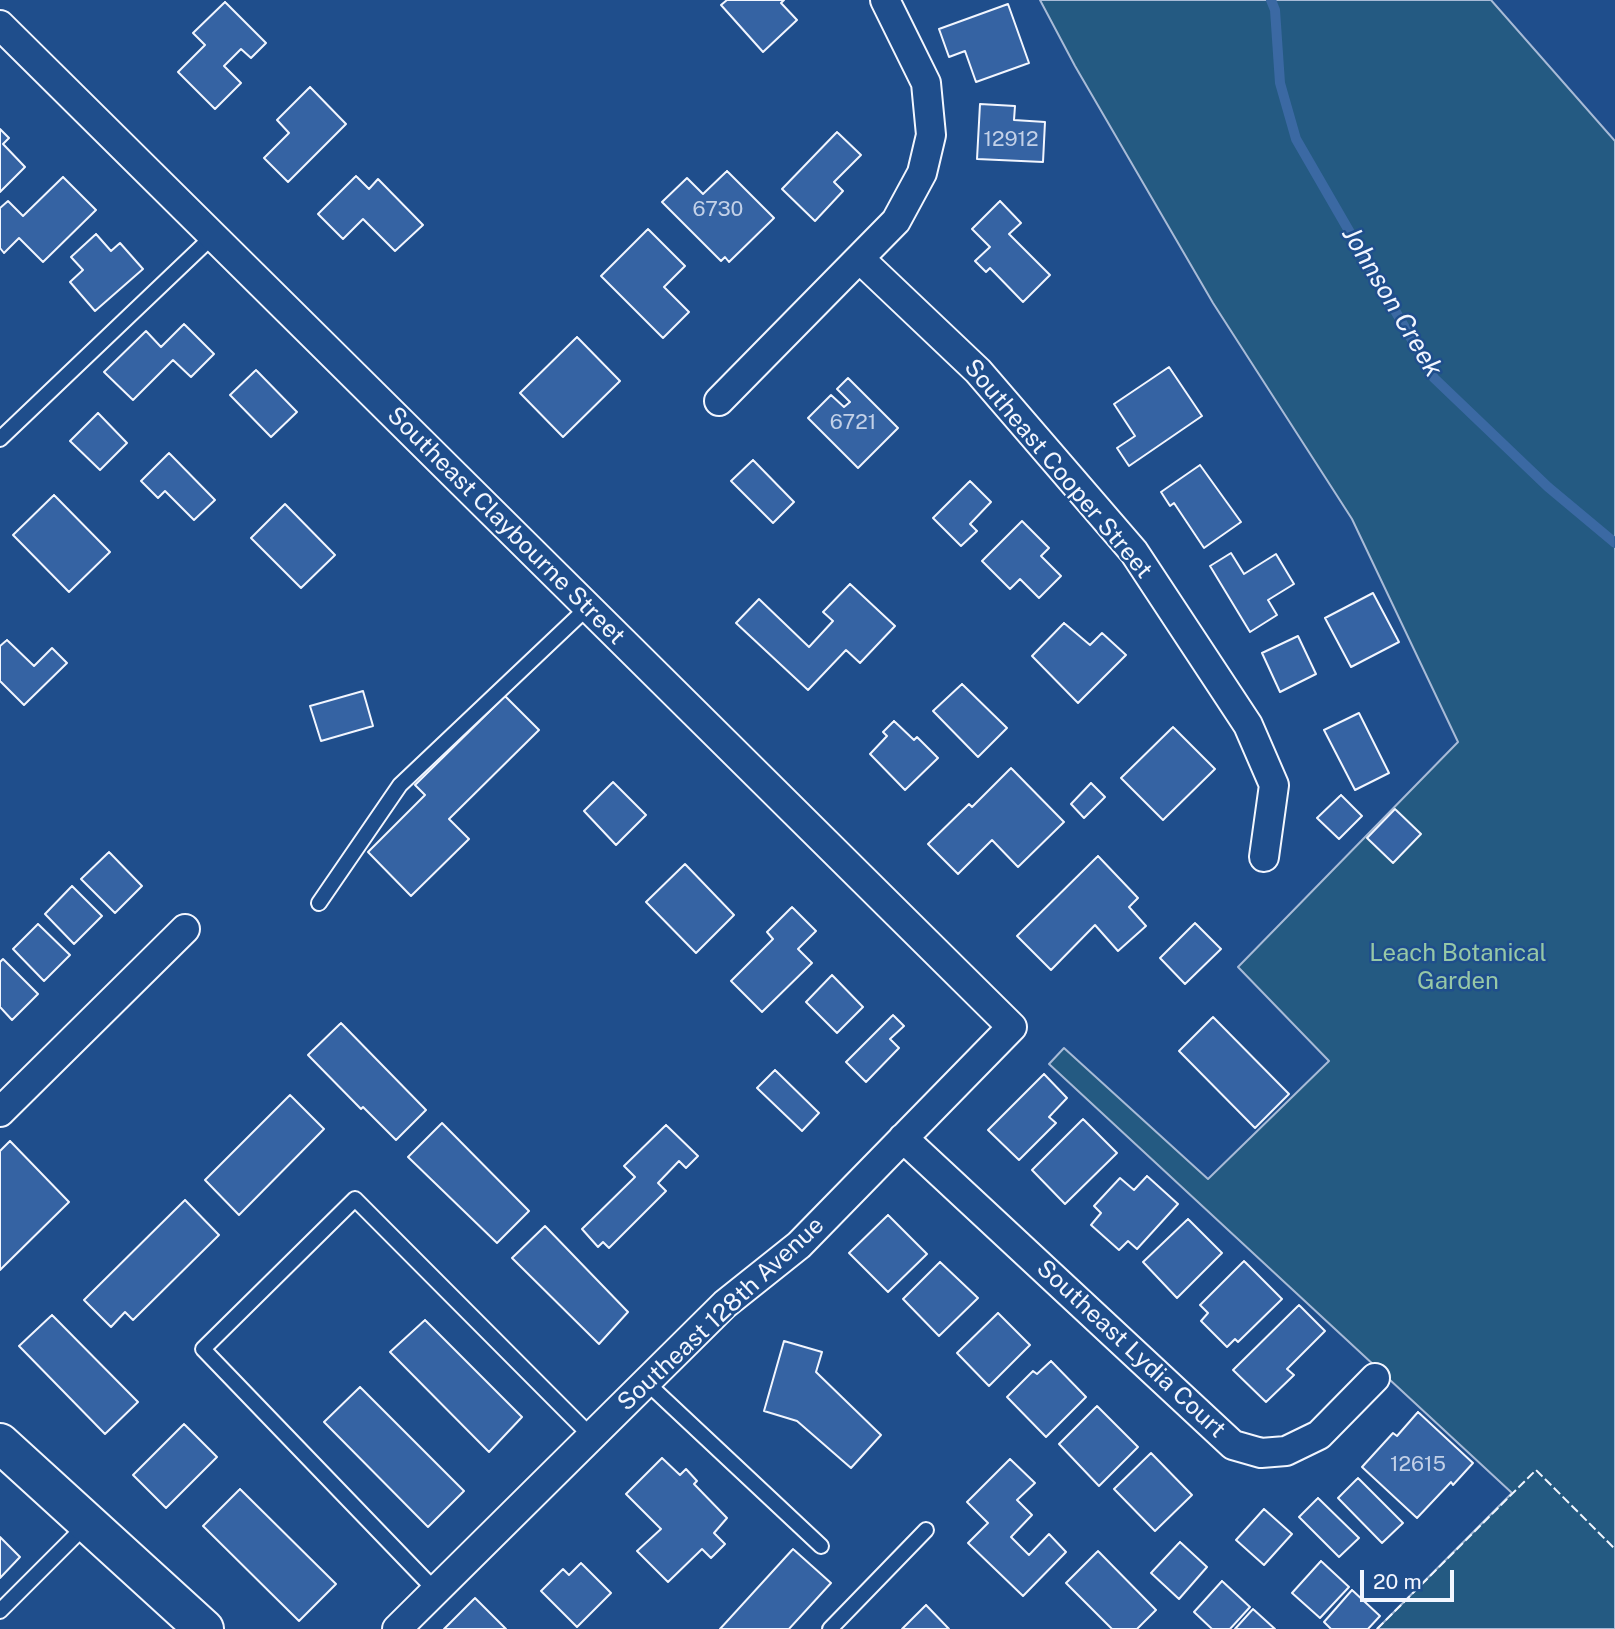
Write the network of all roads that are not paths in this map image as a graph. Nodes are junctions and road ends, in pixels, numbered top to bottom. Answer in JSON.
{"nodes":[{"id":1,"x":886,"y":0,"type":"edge"},
{"id":2,"x":0,"y":25,"type":"edge"},
{"id":3,"x":213,"y":236,"type":"junction"},
{"id":4,"x":860,"y":259,"type":"junction"},
{"id":5,"x":719,"y":401,"type":"dead end"},
{"id":6,"x":0,"y":439,"type":"edge"},
{"id":7,"x":588,"y":607,"type":"junction"},
{"id":8,"x":1264,"y":857,"type":"dead end"},
{"id":9,"x":319,"y":903,"type":"dead end"},
{"id":10,"x":185,"y":929,"type":"dead end"},
{"id":11,"x":1012,"y":1027,"type":"joint"},
{"id":12,"x":0,"y":1112,"type":"edge"},
{"id":13,"x":903,"y":1138,"type":"junction"},
{"id":14,"x":1375,"y":1378,"type":"dead end"},
{"id":15,"x":646,"y":1382,"type":"junction"},
{"id":16,"x":591,"y":1436,"type":"junction"},
{"id":17,"x":0,"y":1443,"type":"edge"},
{"id":18,"x":88,"y":1523,"type":"junction"},
{"id":19,"x":926,"y":1530,"type":"dead end"},
{"id":20,"x":821,"y":1546,"type":"dead end"},
{"id":21,"x":435,"y":1590,"type":"junction"},
{"id":22,"x":0,"y":1611,"type":"edge"},
{"id":23,"x":204,"y":1629,"type":"edge"},
{"id":24,"x":397,"y":1629,"type":"edge"},
{"id":25,"x":830,"y":1629,"type":"edge"}],
"edges":[{"from":1,"to":4,"type":"street"},
{"from":2,"to":3,"type":"street","name":"Southeast Claybourne Street"},
{"from":3,"to":6,"type":"lane"},
{"from":3,"to":7,"type":"street","name":"Southeast Claybourne Street"},
{"from":4,"to":5,"type":"street"},
{"from":4,"to":8,"type":"street","name":"Southeast Cooper Street"},
{"from":7,"to":9,"type":"lane"},
{"from":7,"to":11,"type":"street","name":"Southeast Claybourne Street"},
{"from":10,"to":12,"type":"street"},
{"from":11,"to":13,"type":"street","name":"Southeast 128th Avenue"},
{"from":13,"to":14,"type":"street","name":"Southeast Lydia Court"},
{"from":13,"to":15,"type":"street","name":"Southeast 128th Avenue"},
{"from":15,"to":16,"type":"street","name":"Southeast 128th Avenue"},
{"from":15,"to":20,"type":"lane"},
{"from":16,"to":21,"type":"street","name":"Southeast 128th Avenue"},
{"from":16,"to":21,"type":"lane"},
{"from":17,"to":18,"type":"main road"},
{"from":18,"to":22,"type":"lane"},
{"from":18,"to":23,"type":"main road"},
{"from":19,"to":25,"type":"lane"},
{"from":21,"to":24,"type":"street","name":"Southeast 128th Avenue"}]}
